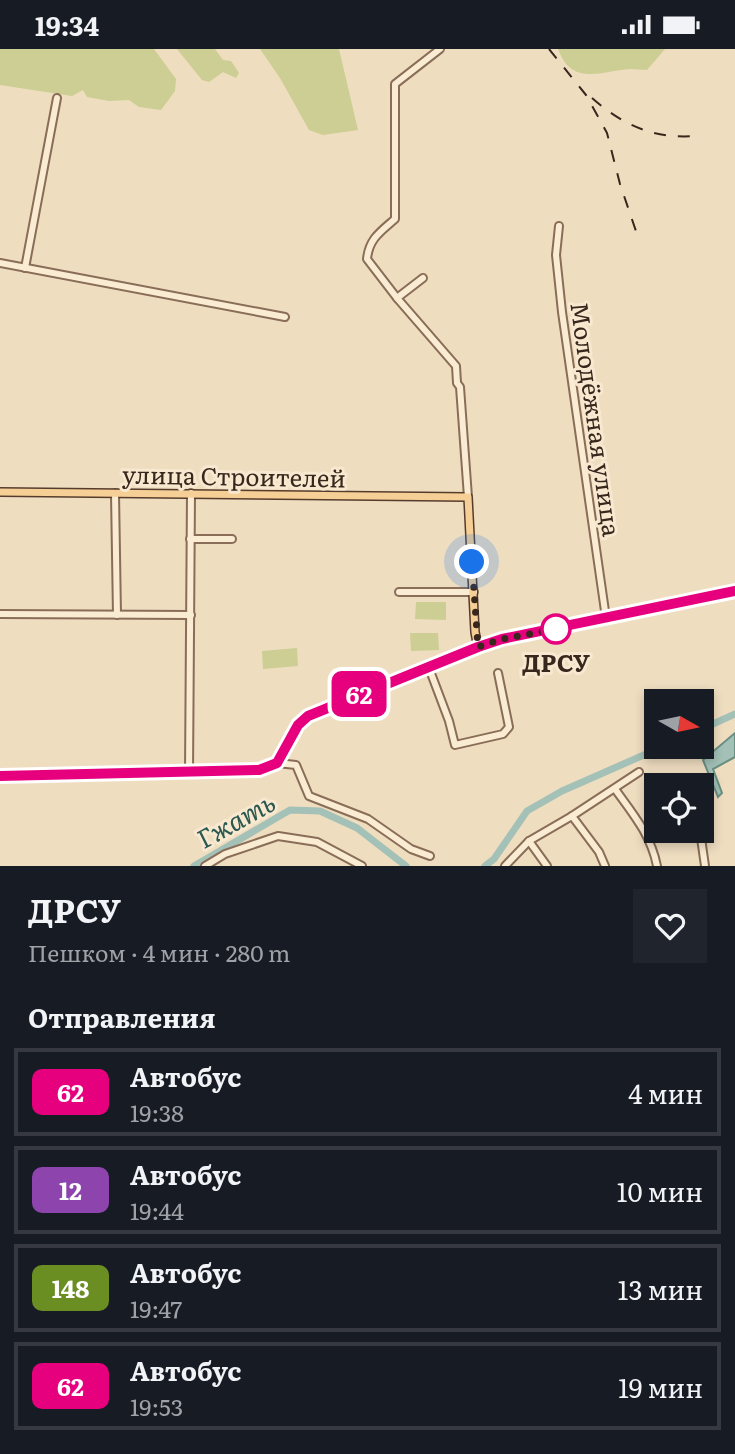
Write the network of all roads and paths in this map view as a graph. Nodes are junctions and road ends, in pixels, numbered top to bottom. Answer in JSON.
{"nodes":[{"id":1,"x":440,"y":49,"type":"edge"},
{"id":2,"x":57,"y":98,"type":"dead end"},
{"id":3,"x":559,"y":226,"type":"dead end"},
{"id":4,"x":0,"y":263,"type":"edge"},
{"id":5,"x":25,"y":268,"type":"junction"},
{"id":6,"x":423,"y":278,"type":"dead end"},
{"id":7,"x":397,"y":298,"type":"junction"},
{"id":8,"x":285,"y":317,"type":"dead end"},
{"id":9,"x":0,"y":492,"type":"edge"},
{"id":10,"x":115,"y":493,"type":"junction"},
{"id":11,"x":191,"y":493,"type":"junction"},
{"id":12,"x":468,"y":497,"type":"junction"},
{"id":13,"x":190,"y":539,"type":"junction"},
{"id":14,"x":232,"y":539,"type":"dead end"},
{"id":15,"x":399,"y":591,"type":"dead end"},
{"id":16,"x":735,"y":591,"type":"edge"},
{"id":17,"x":474,"y":592,"type":"junction"},
{"id":18,"x":0,"y":614,"type":"edge"},
{"id":19,"x":117,"y":615,"type":"junction"},
{"id":20,"x":191,"y":615,"type":"junction"},
{"id":21,"x":606,"y":618,"type":"junction"},
{"id":22,"x":478,"y":647,"type":"junction"},
{"id":23,"x":429,"y":667,"type":"junction"},
{"id":24,"x":498,"y":673,"type":"dead end"},
{"id":25,"x":277,"y":763,"type":"junction"},
{"id":26,"x":639,"y":772,"type":"dead end"},
{"id":27,"x":188,"y":773,"type":"junction"},
{"id":28,"x":0,"y":776,"type":"edge"},
{"id":29,"x":615,"y":789,"type":"junction"},
{"id":30,"x":572,"y":816,"type":"junction"},
{"id":31,"x":529,"y":841,"type":"junction"},
{"id":32,"x":702,"y":843,"type":"edge"},
{"id":33,"x":430,"y":856,"type":"dead end"},
{"id":34,"x":205,"y":866,"type":"edge"},
{"id":35,"x":362,"y":866,"type":"edge"},
{"id":36,"x":505,"y":866,"type":"edge"},
{"id":37,"x":548,"y":866,"type":"edge"},
{"id":38,"x":605,"y":866,"type":"edge"},
{"id":39,"x":657,"y":866,"type":"edge"},
{"id":40,"x":705,"y":866,"type":"edge"}],
"edges":[{"from":1,"to":7,"type":"street"},
{"from":2,"to":5,"type":"street"},
{"from":3,"to":21,"type":"street","name":"Молодёжная улица"},
{"from":4,"to":5,"type":"street"},
{"from":5,"to":8,"type":"street"},
{"from":6,"to":7,"type":"street"},
{"from":7,"to":12,"type":"street"},
{"from":9,"to":10,"type":"main road","name":"улица Строителей"},
{"from":10,"to":11,"type":"main road","name":"улица Строителей"},
{"from":10,"to":19,"type":"street"},
{"from":11,"to":12,"type":"main road","name":"улица Строителей"},
{"from":11,"to":13,"type":"street"},
{"from":12,"to":17,"type":"main road"},
{"from":13,"to":14,"type":"street"},
{"from":13,"to":20,"type":"street"},
{"from":15,"to":17,"type":"street"},
{"from":16,"to":21,"type":"main road"},
{"from":17,"to":22,"type":"main road"},
{"from":18,"to":19,"type":"street"},
{"from":19,"to":20,"type":"street"},
{"from":20,"to":27,"type":"street"},
{"from":21,"to":22,"type":"main road"},
{"from":22,"to":23,"type":"main road"},
{"from":23,"to":24,"type":"street"},
{"from":23,"to":25,"type":"main road"},
{"from":25,"to":27,"type":"main road"},
{"from":25,"to":33,"type":"street"},
{"from":26,"to":29,"type":"street"},
{"from":27,"to":28,"type":"main road"},
{"from":29,"to":30,"type":"street"},
{"from":29,"to":39,"type":"street"},
{"from":30,"to":31,"type":"street"},
{"from":30,"to":38,"type":"street"},
{"from":31,"to":36,"type":"street"},
{"from":31,"to":37,"type":"street"},
{"from":32,"to":40,"type":"street"},
{"from":34,"to":35,"type":"street"}]}
